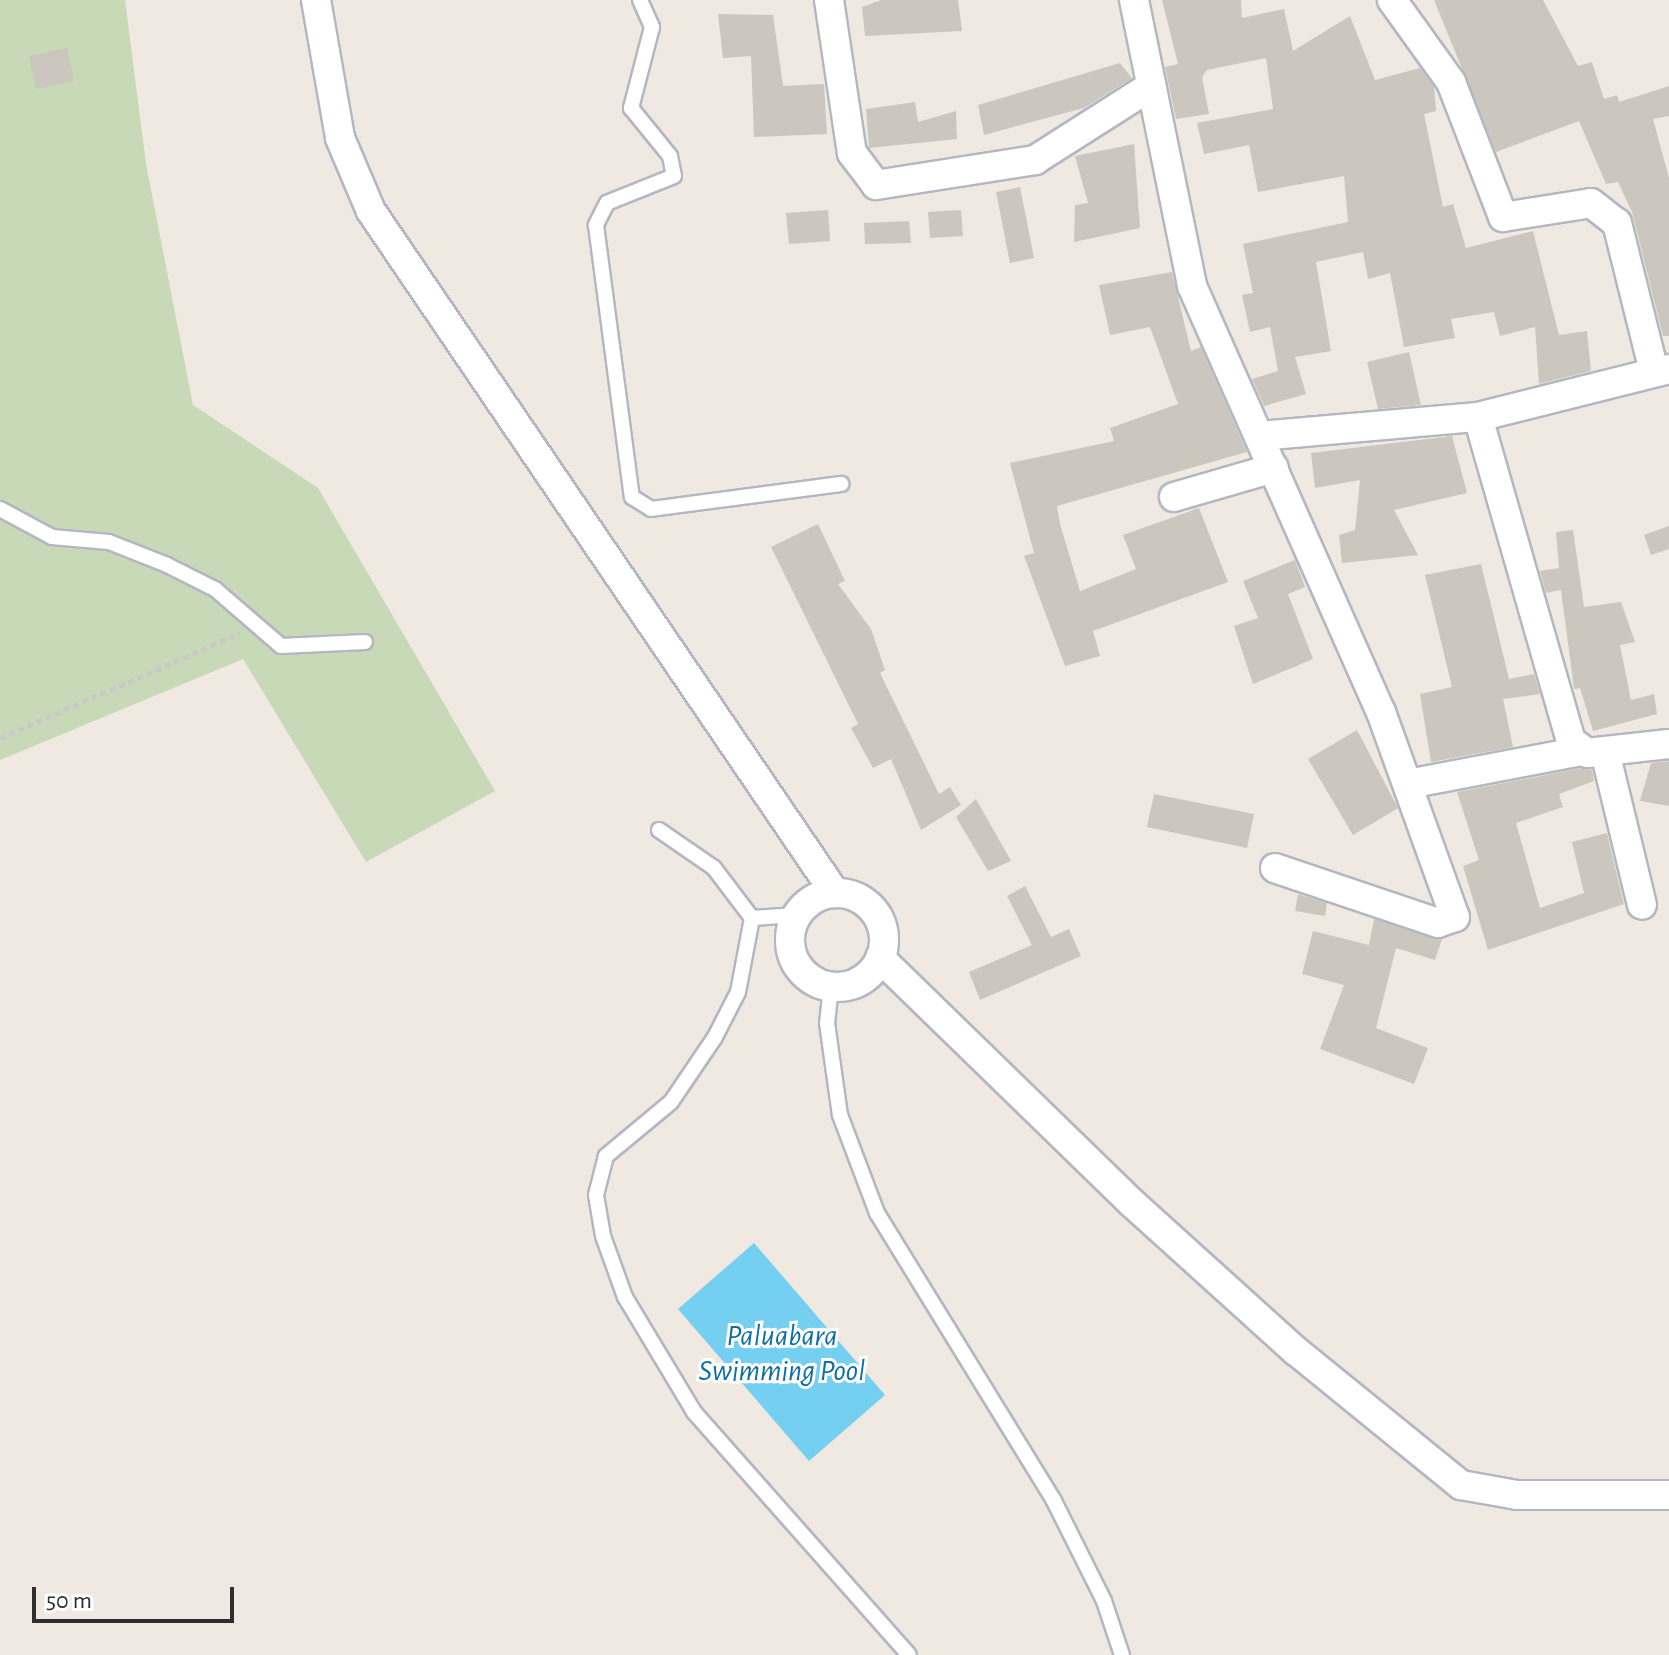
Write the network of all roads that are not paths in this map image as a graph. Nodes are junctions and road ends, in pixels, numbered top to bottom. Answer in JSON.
{"nodes":[{"id":1,"x":316,"y":0,"type":"edge"},
{"id":2,"x":640,"y":0,"type":"edge"},
{"id":3,"x":829,"y":0,"type":"edge"},
{"id":4,"x":1134,"y":0,"type":"edge"},
{"id":5,"x":1392,"y":0,"type":"edge"},
{"id":6,"x":1151,"y":86,"type":"junction"},
{"id":7,"x":1662,"y":370,"type":"edge"},
{"id":8,"x":1478,"y":417,"type":"junction"},
{"id":9,"x":1259,"y":436,"type":"junction"},
{"id":10,"x":1274,"y":468,"type":"junction"},
{"id":11,"x":841,"y":484,"type":"dead end"},
{"id":12,"x":1174,"y":497,"type":"dead end"},
{"id":13,"x":0,"y":509,"type":"edge"},
{"id":14,"x":365,"y":642,"type":"dead end"},
{"id":15,"x":1669,"y":744,"type":"edge"},
{"id":16,"x":1593,"y":752,"type":"junction"},
{"id":17,"x":1408,"y":784,"type":"junction"},
{"id":18,"x":659,"y":830,"type":"dead end"},
{"id":19,"x":1275,"y":868,"type":"dead end"},
{"id":20,"x":835,"y":893,"type":"junction"},
{"id":21,"x":1642,"y":905,"type":"dead end"},
{"id":22,"x":797,"y":915,"type":"junction"},
{"id":23,"x":752,"y":918,"type":"junction"},
{"id":24,"x":880,"y":958,"type":"junction"},
{"id":25,"x":831,"y":986,"type":"junction"},
{"id":26,"x":1669,"y":1495,"type":"edge"},
{"id":27,"x":909,"y":1655,"type":"edge"},
{"id":28,"x":1122,"y":1655,"type":"edge"}],
"edges":[{"from":1,"to":20,"type":"street"},
{"from":2,"to":11,"type":"lane"},
{"from":3,"to":6,"type":"street"},
{"from":4,"to":6,"type":"street"},
{"from":5,"to":7,"type":"street"},
{"from":6,"to":9,"type":"street"},
{"from":7,"to":8,"type":"street"},
{"from":8,"to":9,"type":"street"},
{"from":8,"to":16,"type":"street"},
{"from":9,"to":10,"type":"street"},
{"from":10,"to":12,"type":"street"},
{"from":10,"to":17,"type":"street"},
{"from":13,"to":14,"type":"lane"},
{"from":15,"to":16,"type":"street"},
{"from":16,"to":17,"type":"street"},
{"from":16,"to":21,"type":"street"},
{"from":17,"to":19,"type":"street"},
{"from":18,"to":23,"type":"lane"},
{"from":20,"to":22,"type":"street"},
{"from":20,"to":24,"type":"street"},
{"from":22,"to":23,"type":"lane"},
{"from":22,"to":25,"type":"street"},
{"from":23,"to":27,"type":"lane"},
{"from":24,"to":25,"type":"street"},
{"from":24,"to":26,"type":"street"},
{"from":25,"to":28,"type":"lane"}]}
